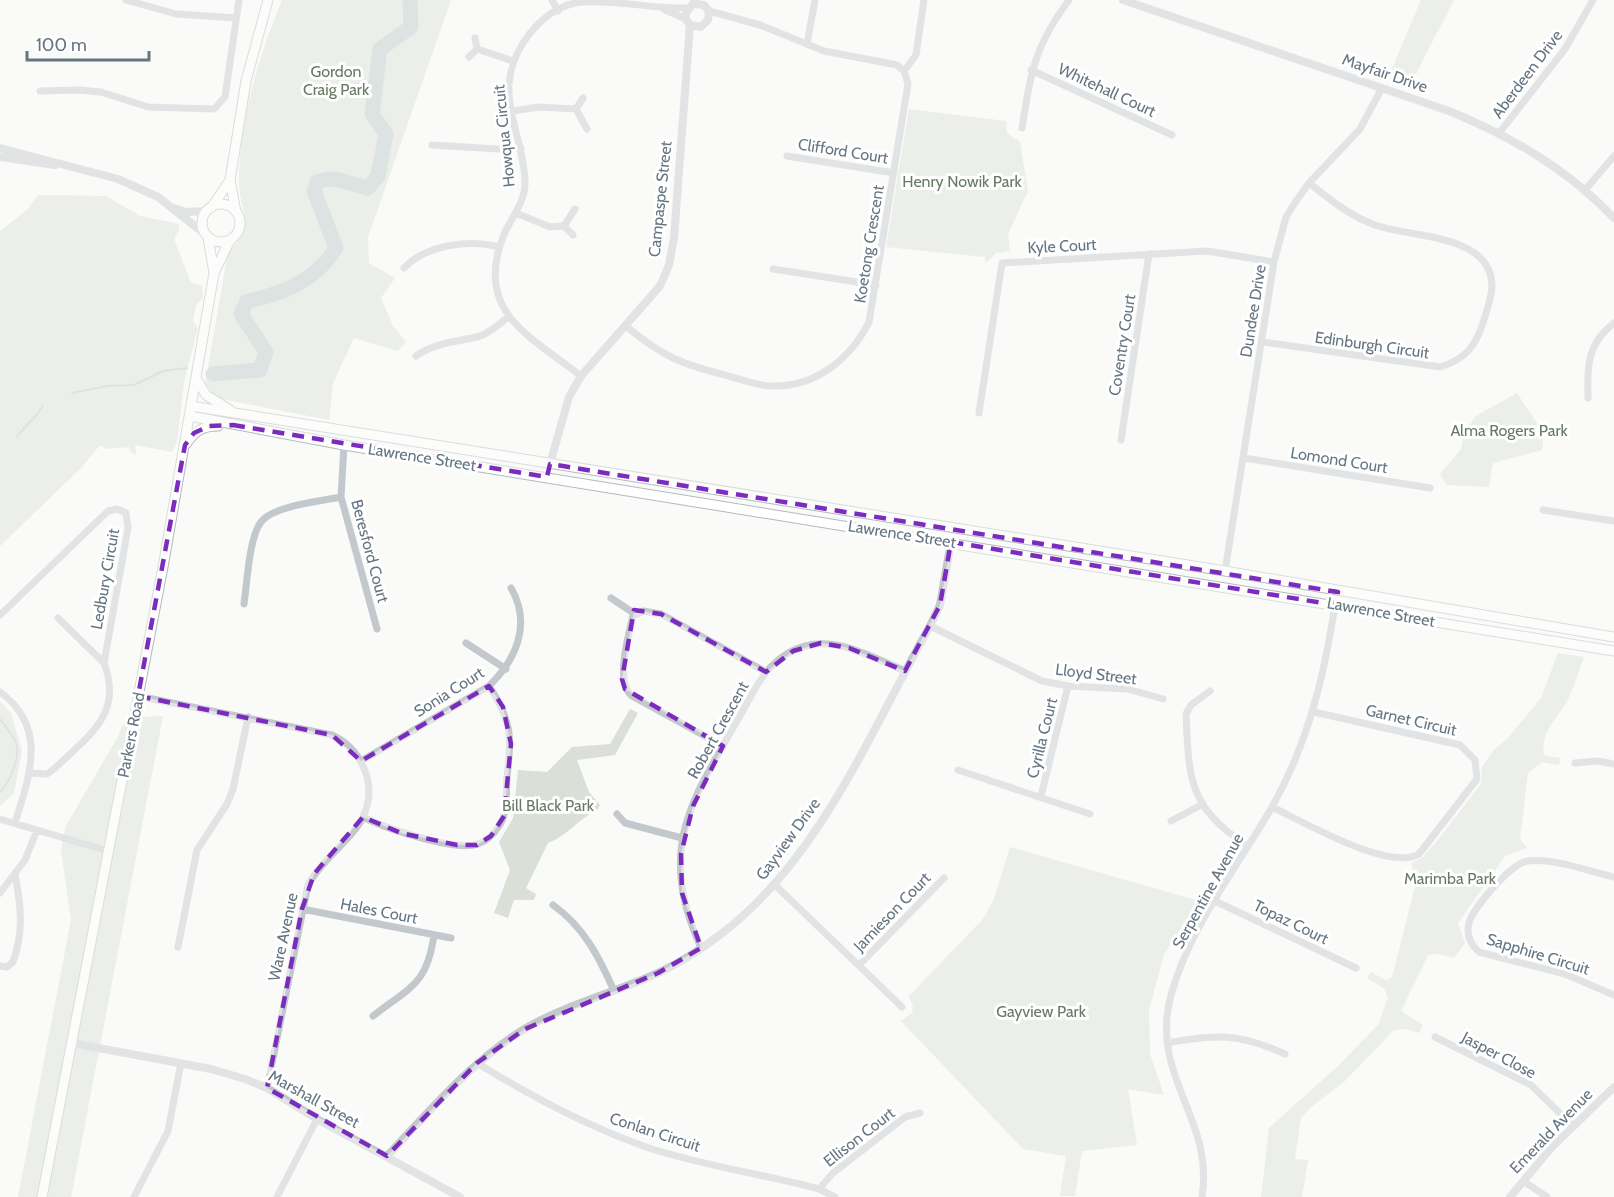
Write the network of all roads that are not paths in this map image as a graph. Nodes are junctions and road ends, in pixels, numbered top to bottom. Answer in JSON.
{"nodes":[{"id":1,"x":126,"y":0,"type":"edge"},
{"id":2,"x":239,"y":0,"type":"edge"},
{"id":3,"x":268,"y":0,"type":"edge"},
{"id":4,"x":274,"y":0,"type":"edge"},
{"id":5,"x":552,"y":0,"type":"edge"},
{"id":6,"x":815,"y":0,"type":"edge"},
{"id":7,"x":924,"y":0,"type":"edge"},
{"id":8,"x":1069,"y":0,"type":"edge"},
{"id":9,"x":1123,"y":0,"type":"edge"},
{"id":10,"x":1593,"y":0,"type":"edge"},
{"id":11,"x":700,"y":7,"type":"edge"},
{"id":12,"x":663,"y":9,"type":"junction"},
{"id":13,"x":558,"y":11,"type":"junction"},
{"id":14,"x":236,"y":18,"type":"junction"},
{"id":15,"x":688,"y":22,"type":"junction"},
{"id":16,"x":261,"y":23,"type":"junction"},
{"id":17,"x":700,"y":27,"type":"junction"},
{"id":18,"x":476,"y":38,"type":"dead end"},
{"id":19,"x":807,"y":44,"type":"junction"},
{"id":20,"x":691,"y":45,"type":"junction"},
{"id":21,"x":477,"y":49,"type":"junction"},
{"id":22,"x":469,"y":57,"type":"dead end"},
{"id":23,"x":513,"y":61,"type":"junction"},
{"id":24,"x":1031,"y":70,"type":"junction"},
{"id":25,"x":904,"y":71,"type":"junction"},
{"id":26,"x":1382,"y":88,"type":"junction"},
{"id":27,"x":40,"y":91,"type":"dead end"},
{"id":28,"x":583,"y":98,"type":"dead end"},
{"id":29,"x":576,"y":109,"type":"junction"},
{"id":30,"x":513,"y":111,"type":"junction"},
{"id":31,"x":1022,"y":128,"type":"dead end"},
{"id":32,"x":587,"y":129,"type":"dead end"},
{"id":33,"x":1500,"y":132,"type":"junction"},
{"id":34,"x":1172,"y":135,"type":"dead end"},
{"id":35,"x":432,"y":145,"type":"dead end"},
{"id":36,"x":0,"y":148,"type":"edge"},
{"id":37,"x":521,"y":148,"type":"junction"},
{"id":38,"x":788,"y":156,"type":"dead end"},
{"id":39,"x":1614,"y":156,"type":"edge"},
{"id":40,"x":0,"y":157,"type":"edge"},
{"id":41,"x":62,"y":165,"type":"junction"},
{"id":42,"x":894,"y":173,"type":"junction"},
{"id":43,"x":230,"y":180,"type":"junction"},
{"id":44,"x":1309,"y":183,"type":"junction"},
{"id":45,"x":1585,"y":190,"type":"junction"},
{"id":46,"x":174,"y":208,"type":"junction"},
{"id":47,"x":209,"y":209,"type":"junction"},
{"id":48,"x":575,"y":209,"type":"dead end"},
{"id":49,"x":236,"y":212,"type":"junction"},
{"id":50,"x":516,"y":213,"type":"junction"},
{"id":51,"x":1614,"y":218,"type":"edge"},
{"id":52,"x":564,"y":226,"type":"junction"},
{"id":53,"x":573,"y":234,"type":"dead end"},
{"id":54,"x":207,"y":236,"type":"junction"},
{"id":55,"x":230,"y":240,"type":"junction"},
{"id":56,"x":499,"y":247,"type":"junction"},
{"id":57,"x":1149,"y":254,"type":"junction"},
{"id":58,"x":1274,"y":262,"type":"junction"},
{"id":59,"x":404,"y":268,"type":"dead end"},
{"id":60,"x":773,"y":269,"type":"dead end"},
{"id":61,"x":214,"y":273,"type":"junction"},
{"id":62,"x":876,"y":285,"type":"junction"},
{"id":63,"x":508,"y":317,"type":"junction"},
{"id":64,"x":1614,"y":323,"type":"edge"},
{"id":65,"x":627,"y":327,"type":"junction"},
{"id":66,"x":1263,"y":342,"type":"junction"},
{"id":67,"x":416,"y":356,"type":"dead end"},
{"id":68,"x":581,"y":376,"type":"junction"},
{"id":69,"x":196,"y":378,"type":"junction"},
{"id":70,"x":1588,"y":398,"type":"dead end"},
{"id":71,"x":191,"y":411,"type":"junction"},
{"id":72,"x":235,"y":413,"type":"junction"},
{"id":73,"x":979,"y":413,"type":"dead end"},
{"id":74,"x":233,"y":425,"type":"junction"},
{"id":75,"x":343,"y":429,"type":"junction"},
{"id":76,"x":1121,"y":440,"type":"dead end"},
{"id":77,"x":185,"y":445,"type":"junction"},
{"id":78,"x":344,"y":445,"type":"junction"},
{"id":79,"x":1244,"y":458,"type":"junction"},
{"id":80,"x":550,"y":464,"type":"junction"},
{"id":81,"x":547,"y":477,"type":"junction"},
{"id":82,"x":1430,"y":488,"type":"dead end"},
{"id":83,"x":341,"y":496,"type":"junction"},
{"id":84,"x":1543,"y":510,"type":"dead end"},
{"id":85,"x":1614,"y":521,"type":"edge"},
{"id":86,"x":953,"y":529,"type":"junction"},
{"id":87,"x":951,"y":542,"type":"junction"},
{"id":88,"x":1225,"y":571,"type":"junction"},
{"id":89,"x":1222,"y":585,"type":"junction"},
{"id":90,"x":512,"y":588,"type":"dead end"},
{"id":91,"x":1338,"y":592,"type":"junction"},
{"id":92,"x":611,"y":598,"type":"dead end"},
{"id":93,"x":244,"y":604,"type":"dead end"},
{"id":94,"x":1335,"y":604,"type":"junction"},
{"id":95,"x":635,"y":614,"type":"junction"},
{"id":96,"x":0,"y":615,"type":"edge"},
{"id":97,"x":58,"y":618,"type":"dead end"},
{"id":98,"x":930,"y":626,"type":"junction"},
{"id":99,"x":377,"y":629,"type":"dead end"},
{"id":100,"x":1614,"y":637,"type":"edge"},
{"id":101,"x":466,"y":643,"type":"dead end"},
{"id":102,"x":1614,"y":651,"type":"edge"},
{"id":103,"x":104,"y":663,"type":"junction"},
{"id":104,"x":506,"y":669,"type":"junction"},
{"id":105,"x":904,"y":670,"type":"junction"},
{"id":106,"x":766,"y":672,"type":"junction"},
{"id":107,"x":1068,"y":686,"type":"junction"},
{"id":108,"x":489,"y":687,"type":"junction"},
{"id":109,"x":1210,"y":691,"type":"dead end"},
{"id":110,"x":0,"y":692,"type":"edge"},
{"id":111,"x":138,"y":696,"type":"junction"},
{"id":112,"x":1163,"y":699,"type":"dead end"},
{"id":113,"x":1314,"y":712,"type":"junction"},
{"id":114,"x":248,"y":717,"type":"junction"},
{"id":115,"x":723,"y":746,"type":"junction"},
{"id":116,"x":361,"y":761,"type":"junction"},
{"id":117,"x":1575,"y":763,"type":"dead end"},
{"id":118,"x":1614,"y":764,"type":"edge"},
{"id":119,"x":958,"y":770,"type":"dead end"},
{"id":120,"x":29,"y":773,"type":"junction"},
{"id":121,"x":1041,"y":796,"type":"junction"},
{"id":122,"x":1201,"y":805,"type":"junction"},
{"id":123,"x":1272,"y":807,"type":"junction"},
{"id":124,"x":617,"y":814,"type":"dead end"},
{"id":125,"x":1090,"y":814,"type":"dead end"},
{"id":126,"x":363,"y":817,"type":"junction"},
{"id":127,"x":0,"y":819,"type":"edge"},
{"id":128,"x":1171,"y":821,"type":"dead end"},
{"id":129,"x":15,"y":823,"type":"junction"},
{"id":130,"x":37,"y":830,"type":"junction"},
{"id":131,"x":682,"y":838,"type":"junction"},
{"id":132,"x":1247,"y":846,"type":"junction"},
{"id":133,"x":108,"y":851,"type":"junction"},
{"id":134,"x":15,"y":874,"type":"junction"},
{"id":135,"x":1614,"y":877,"type":"edge"},
{"id":136,"x":944,"y":878,"type":"dead end"},
{"id":137,"x":775,"y":885,"type":"junction"},
{"id":138,"x":0,"y":893,"type":"edge"},
{"id":139,"x":1215,"y":901,"type":"junction"},
{"id":140,"x":553,"y":905,"type":"dead end"},
{"id":141,"x":302,"y":909,"type":"junction"},
{"id":142,"x":434,"y":935,"type":"junction"},
{"id":143,"x":451,"y":938,"type":"dead end"},
{"id":144,"x":178,"y":947,"type":"dead end"},
{"id":145,"x":701,"y":948,"type":"junction"},
{"id":146,"x":859,"y":965,"type":"junction"},
{"id":147,"x":0,"y":966,"type":"edge"},
{"id":148,"x":1356,"y":968,"type":"dead end"},
{"id":149,"x":614,"y":991,"type":"junction"},
{"id":150,"x":1614,"y":995,"type":"edge"},
{"id":151,"x":902,"y":1007,"type":"dead end"},
{"id":152,"x":373,"y":1016,"type":"dead end"},
{"id":153,"x":1436,"y":1037,"type":"dead end"},
{"id":154,"x":72,"y":1042,"type":"junction"},
{"id":155,"x":1167,"y":1043,"type":"junction"},
{"id":156,"x":1285,"y":1054,"type":"dead end"},
{"id":157,"x":181,"y":1063,"type":"junction"},
{"id":158,"x":477,"y":1063,"type":"junction"},
{"id":159,"x":267,"y":1088,"type":"junction"},
{"id":160,"x":1614,"y":1088,"type":"edge"},
{"id":161,"x":920,"y":1113,"type":"dead end"},
{"id":162,"x":317,"y":1119,"type":"junction"},
{"id":163,"x":1573,"y":1126,"type":"junction"},
{"id":164,"x":387,"y":1156,"type":"junction"},
{"id":165,"x":1523,"y":1181,"type":"junction"},
{"id":166,"x":819,"y":1189,"type":"junction"},
{"id":167,"x":42,"y":1197,"type":"edge"},
{"id":168,"x":134,"y":1197,"type":"edge"},
{"id":169,"x":277,"y":1197,"type":"edge"},
{"id":170,"x":460,"y":1197,"type":"edge"},
{"id":171,"x":835,"y":1197,"type":"edge"},
{"id":172,"x":1202,"y":1197,"type":"edge"},
{"id":173,"x":1510,"y":1197,"type":"edge"},
{"id":174,"x":1547,"y":1197,"type":"edge"}],
"edges":[{"from":1,"to":14,"type":"street"},
{"from":2,"to":14,"type":"street"},
{"from":3,"to":16,"type":"main road"},
{"from":4,"to":16,"type":"main road"},
{"from":5,"to":13,"type":"street"},
{"from":6,"to":19,"type":"street"},
{"from":7,"to":25,"type":"street"},
{"from":8,"to":24,"type":"street"},
{"from":9,"to":26,"type":"street","name":"Mayfair Drive"},
{"from":10,"to":33,"type":"street","name":"Aberdeen Drive"},
{"from":11,"to":12,"type":"street","name":"Howqua Circuit"},
{"from":11,"to":15,"type":"street","name":"Campaspe Street"},
{"from":11,"to":17,"type":"street"},
{"from":11,"to":19,"type":"street"},
{"from":12,"to":13,"type":"street","name":"Howqua Circuit"},
{"from":12,"to":15,"type":"street","name":"Howqua Circuit"},
{"from":13,"to":23,"type":"street","name":"Howqua Circuit"},
{"from":14,"to":27,"type":"street"},
{"from":15,"to":17,"type":"street"},
{"from":15,"to":20,"type":"street","name":"Campaspe Street"},
{"from":16,"to":43,"type":"main road"},
{"from":17,"to":20,"type":"street","name":"Campaspe Street"},
{"from":18,"to":21,"type":"street"},
{"from":19,"to":25,"type":"street"},
{"from":20,"to":65,"type":"street","name":"Campaspe Street"},
{"from":21,"to":22,"type":"street"},
{"from":21,"to":23,"type":"street"},
{"from":23,"to":30,"type":"street","name":"Howqua Circuit"},
{"from":24,"to":31,"type":"street"},
{"from":24,"to":34,"type":"street","name":"Whitehall Court"},
{"from":25,"to":42,"type":"street","name":"Koetong Crescent"},
{"from":26,"to":33,"type":"street","name":"Mayfair Drive"},
{"from":26,"to":44,"type":"street","name":"Dundee Drive"},
{"from":28,"to":29,"type":"street"},
{"from":29,"to":30,"type":"street"},
{"from":29,"to":32,"type":"street"},
{"from":30,"to":37,"type":"street","name":"Howqua Circuit"},
{"from":33,"to":45,"type":"street","name":"Mayfair Drive"},
{"from":35,"to":37,"type":"street"},
{"from":36,"to":41,"type":"street"},
{"from":37,"to":50,"type":"street","name":"Howqua Circuit"},
{"from":38,"to":42,"type":"street","name":"Clifford Court"},
{"from":39,"to":45,"type":"street"},
{"from":40,"to":41,"type":"street"},
{"from":41,"to":46,"type":"street"},
{"from":42,"to":62,"type":"street","name":"Koetong Crescent"},
{"from":43,"to":47,"type":"main road"},
{"from":43,"to":49,"type":"main road"},
{"from":44,"to":58,"type":"street","name":"Dundee Drive"},
{"from":44,"to":66,"type":"street","name":"Edinburgh Circuit"},
{"from":45,"to":51,"type":"street","name":"Mayfair Drive"},
{"from":46,"to":47,"type":"street"},
{"from":46,"to":54,"type":"street"},
{"from":47,"to":49,"type":"main road"},
{"from":47,"to":54,"type":"main road"},
{"from":48,"to":52,"type":"street"},
{"from":49,"to":55,"type":"main road"},
{"from":50,"to":52,"type":"street"},
{"from":50,"to":56,"type":"street","name":"Howqua Circuit"},
{"from":52,"to":53,"type":"street"},
{"from":54,"to":55,"type":"main road"},
{"from":54,"to":61,"type":"main road","name":"Parkers Road"},
{"from":55,"to":61,"type":"main road","name":"Parkers Road"},
{"from":56,"to":59,"type":"street"},
{"from":56,"to":63,"type":"street","name":"Howqua Circuit"},
{"from":57,"to":58,"type":"street","name":"Kyle Court"},
{"from":57,"to":73,"type":"street","name":"Kyle Court"},
{"from":57,"to":76,"type":"street","name":"Coventry Court"},
{"from":58,"to":66,"type":"street","name":"Dundee Drive"},
{"from":60,"to":62,"type":"street"},
{"from":61,"to":69,"type":"main road","name":"Parkers Road"},
{"from":62,"to":65,"type":"street","name":"Koetong Crescent"},
{"from":63,"to":67,"type":"street"},
{"from":63,"to":68,"type":"street","name":"Howqua Circuit"},
{"from":64,"to":70,"type":"street"},
{"from":65,"to":68,"type":"street","name":"Campaspe Street"},
{"from":66,"to":79,"type":"street","name":"Dundee Drive"},
{"from":68,"to":80,"type":"street","name":"Campaspe Street"},
{"from":69,"to":71,"type":"main road","name":"Parkers Road"},
{"from":69,"to":72,"type":"main road"},
{"from":71,"to":72,"type":"main road","name":"Lawrence Street"},
{"from":71,"to":74,"type":"main road","name":"Lawrence Street"},
{"from":71,"to":77,"type":"main road","name":"Parkers Road"},
{"from":72,"to":75,"type":"main road","name":"Lawrence Street"},
{"from":74,"to":77,"type":"main road"},
{"from":74,"to":78,"type":"main road","name":"Lawrence Street"},
{"from":75,"to":78,"type":"main road"},
{"from":75,"to":80,"type":"main road","name":"Lawrence Street"},
{"from":77,"to":111,"type":"main road","name":"Parkers Road"},
{"from":78,"to":81,"type":"main road","name":"Lawrence Street"},
{"from":78,"to":83,"type":"street","name":"Beresford Court"},
{"from":79,"to":82,"type":"street","name":"Lomond Court"},
{"from":79,"to":88,"type":"street","name":"Dundee Drive"},
{"from":80,"to":81,"type":"main road"},
{"from":80,"to":86,"type":"main road","name":"Lawrence Street"},
{"from":81,"to":87,"type":"main road","name":"Lawrence Street"},
{"from":83,"to":93,"type":"street"},
{"from":83,"to":99,"type":"street","name":"Beresford Court"},
{"from":84,"to":85,"type":"street"},
{"from":86,"to":87,"type":"main road"},
{"from":86,"to":88,"type":"main road","name":"Lawrence Street"},
{"from":87,"to":89,"type":"main road","name":"Lawrence Street"},
{"from":87,"to":98,"type":"street","name":"Gayview Drive"},
{"from":88,"to":89,"type":"main road"},
{"from":88,"to":91,"type":"main road","name":"Lawrence Street"},
{"from":89,"to":94,"type":"main road","name":"Lawrence Street"},
{"from":90,"to":104,"type":"street","name":"Sonia Court"},
{"from":91,"to":94,"type":"main road"},
{"from":91,"to":100,"type":"main road","name":"Lawrence Street"},
{"from":92,"to":95,"type":"street"},
{"from":94,"to":102,"type":"main road","name":"Lawrence Street"},
{"from":94,"to":113,"type":"street","name":"Serpentine Avenue"},
{"from":95,"to":106,"type":"street"},
{"from":95,"to":115,"type":"street"},
{"from":96,"to":103,"type":"street","name":"Ledbury Circuit"},
{"from":97,"to":103,"type":"street"},
{"from":98,"to":105,"type":"street","name":"Gayview Drive"},
{"from":98,"to":107,"type":"street","name":"Lloyd Street"},
{"from":101,"to":104,"type":"street"},
{"from":103,"to":120,"type":"street","name":"Ledbury Circuit"},
{"from":104,"to":108,"type":"street","name":"Sonia Court"},
{"from":105,"to":106,"type":"street","name":"Robert Crescent"},
{"from":105,"to":137,"type":"street","name":"Gayview Drive"},
{"from":106,"to":115,"type":"street","name":"Robert Crescent"},
{"from":107,"to":112,"type":"street","name":"Lloyd Street"},
{"from":107,"to":121,"type":"street","name":"Cyrilla Court"},
{"from":108,"to":116,"type":"street","name":"Sonia Court"},
{"from":108,"to":126,"type":"street"},
{"from":109,"to":122,"type":"street"},
{"from":110,"to":120,"type":"street"},
{"from":111,"to":114,"type":"street"},
{"from":111,"to":133,"type":"main road","name":"Parkers Road"},
{"from":113,"to":123,"type":"street","name":"Serpentine Avenue"},
{"from":113,"to":123,"type":"street","name":"Garnet Circuit"},
{"from":114,"to":116,"type":"street"},
{"from":114,"to":144,"type":"street"},
{"from":115,"to":131,"type":"street","name":"Robert Crescent"},
{"from":116,"to":126,"type":"street"},
{"from":117,"to":118,"type":"street"},
{"from":119,"to":121,"type":"street","name":"Cyrilla Court"},
{"from":120,"to":129,"type":"street"},
{"from":121,"to":125,"type":"street","name":"Cyrilla Court"},
{"from":122,"to":128,"type":"street"},
{"from":122,"to":132,"type":"street"},
{"from":123,"to":132,"type":"street","name":"Serpentine Avenue"},
{"from":124,"to":131,"type":"street"},
{"from":126,"to":141,"type":"street","name":"Ware Avenue"},
{"from":127,"to":129,"type":"street"},
{"from":129,"to":130,"type":"street"},
{"from":130,"to":133,"type":"street"},
{"from":130,"to":134,"type":"street"},
{"from":131,"to":145,"type":"street","name":"Robert Crescent"},
{"from":132,"to":139,"type":"street","name":"Serpentine Avenue"},
{"from":133,"to":154,"type":"main road","name":"Parkers Road"},
{"from":134,"to":138,"type":"street"},
{"from":134,"to":147,"type":"street"},
{"from":135,"to":150,"type":"street","name":"Sapphire Circuit"},
{"from":136,"to":146,"type":"street","name":"Jamieson Court"},
{"from":137,"to":145,"type":"street","name":"Gayview Drive"},
{"from":137,"to":146,"type":"street","name":"Jamieson Court"},
{"from":139,"to":148,"type":"street","name":"Topaz Court"},
{"from":139,"to":155,"type":"street","name":"Serpentine Avenue"},
{"from":140,"to":149,"type":"street"},
{"from":141,"to":142,"type":"street","name":"Hales Court"},
{"from":141,"to":159,"type":"street","name":"Ware Avenue"},
{"from":142,"to":143,"type":"street","name":"Hales Court"},
{"from":142,"to":152,"type":"street"},
{"from":145,"to":149,"type":"street","name":"Gayview Drive"},
{"from":146,"to":151,"type":"street","name":"Jamieson Court"},
{"from":149,"to":158,"type":"street","name":"Gayview Drive"},
{"from":153,"to":163,"type":"street","name":"Jasper Close"},
{"from":154,"to":157,"type":"street","name":"Marshall Street"},
{"from":154,"to":167,"type":"main road","name":"Parkers Road"},
{"from":155,"to":156,"type":"street"},
{"from":155,"to":172,"type":"street","name":"Serpentine Avenue"},
{"from":157,"to":159,"type":"street","name":"Marshall Street"},
{"from":157,"to":168,"type":"street"},
{"from":158,"to":164,"type":"street","name":"Gayview Drive"},
{"from":158,"to":166,"type":"street","name":"Conlan Circuit"},
{"from":159,"to":162,"type":"street","name":"Marshall Street"},
{"from":160,"to":163,"type":"street","name":"Emerald Avenue"},
{"from":161,"to":166,"type":"street","name":"Ellison Court"},
{"from":162,"to":164,"type":"street","name":"Marshall Street"},
{"from":162,"to":169,"type":"street"},
{"from":163,"to":165,"type":"street","name":"Emerald Avenue"},
{"from":164,"to":170,"type":"street","name":"Marshall Street"},
{"from":165,"to":173,"type":"street","name":"Emerald Avenue"},
{"from":165,"to":174,"type":"street"},
{"from":166,"to":171,"type":"street","name":"Conlan Circuit"}]}
